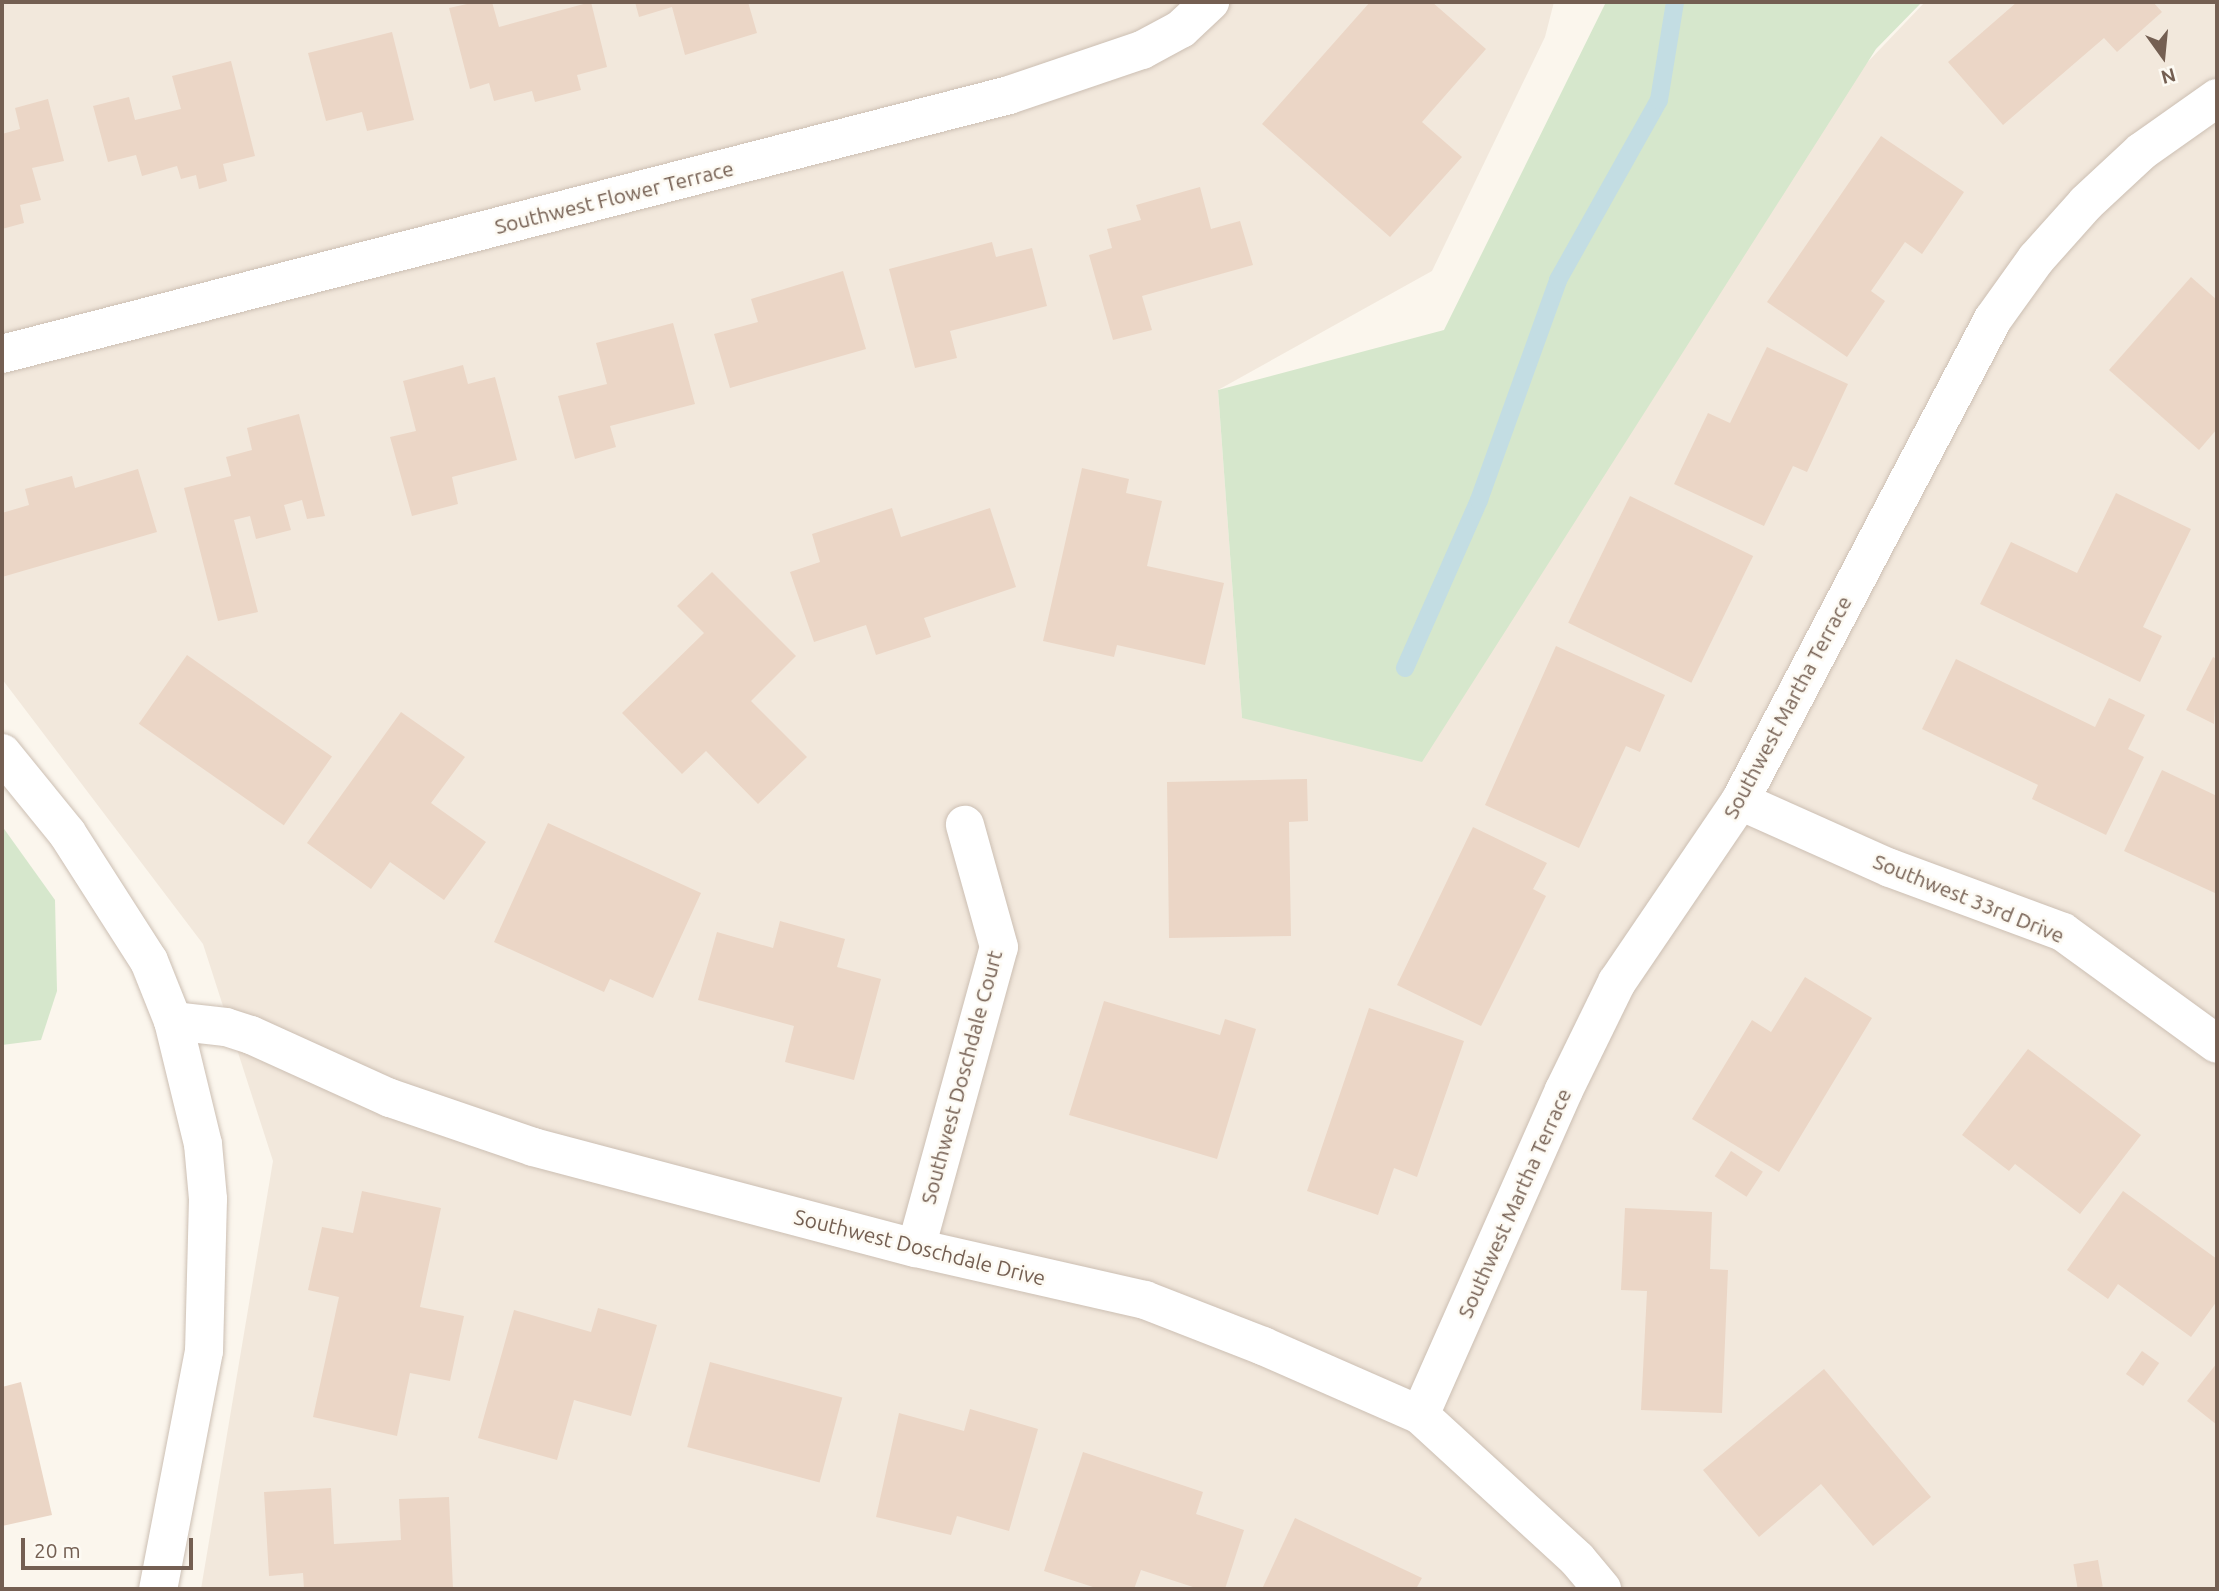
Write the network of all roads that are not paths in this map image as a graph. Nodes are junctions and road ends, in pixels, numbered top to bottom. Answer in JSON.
{"nodes":[{"id":1,"x":1210,"y":2,"type":"edge"},
{"id":2,"x":2217,"y":98,"type":"edge"},
{"id":3,"x":2,"y":354,"type":"edge"},
{"id":4,"x":2,"y":753,"type":"edge"},
{"id":5,"x":1740,"y":801,"type":"junction"},
{"id":6,"x":965,"y":825,"type":"dead end"},
{"id":7,"x":173,"y":1021,"type":"junction"},
{"id":8,"x":2217,"y":1044,"type":"edge"},
{"id":9,"x":916,"y":1248,"type":"junction"},
{"id":10,"x":1420,"y":1415,"type":"junction"},
{"id":11,"x":158,"y":1589,"type":"edge"},
{"id":12,"x":1602,"y":1589,"type":"edge"}],
"edges":[{"from":1,"to":3,"type":"street","name":"Southwest Flower Terrace"},
{"from":2,"to":5,"type":"street","name":"Southwest Martha Terrace"},
{"from":4,"to":7,"type":"street"},
{"from":5,"to":8,"type":"street","name":"Southwest 33rd Drive"},
{"from":5,"to":10,"type":"street","name":"Southwest Martha Terrace"},
{"from":6,"to":9,"type":"street","name":"Southwest Doschdale Court"},
{"from":7,"to":9,"type":"street","name":"Southwest Doschdale Drive"},
{"from":7,"to":11,"type":"street"},
{"from":9,"to":10,"type":"street","name":"Southwest Doschdale Drive"},
{"from":10,"to":12,"type":"street","name":"Southwest Doschdale Drive"}]}
